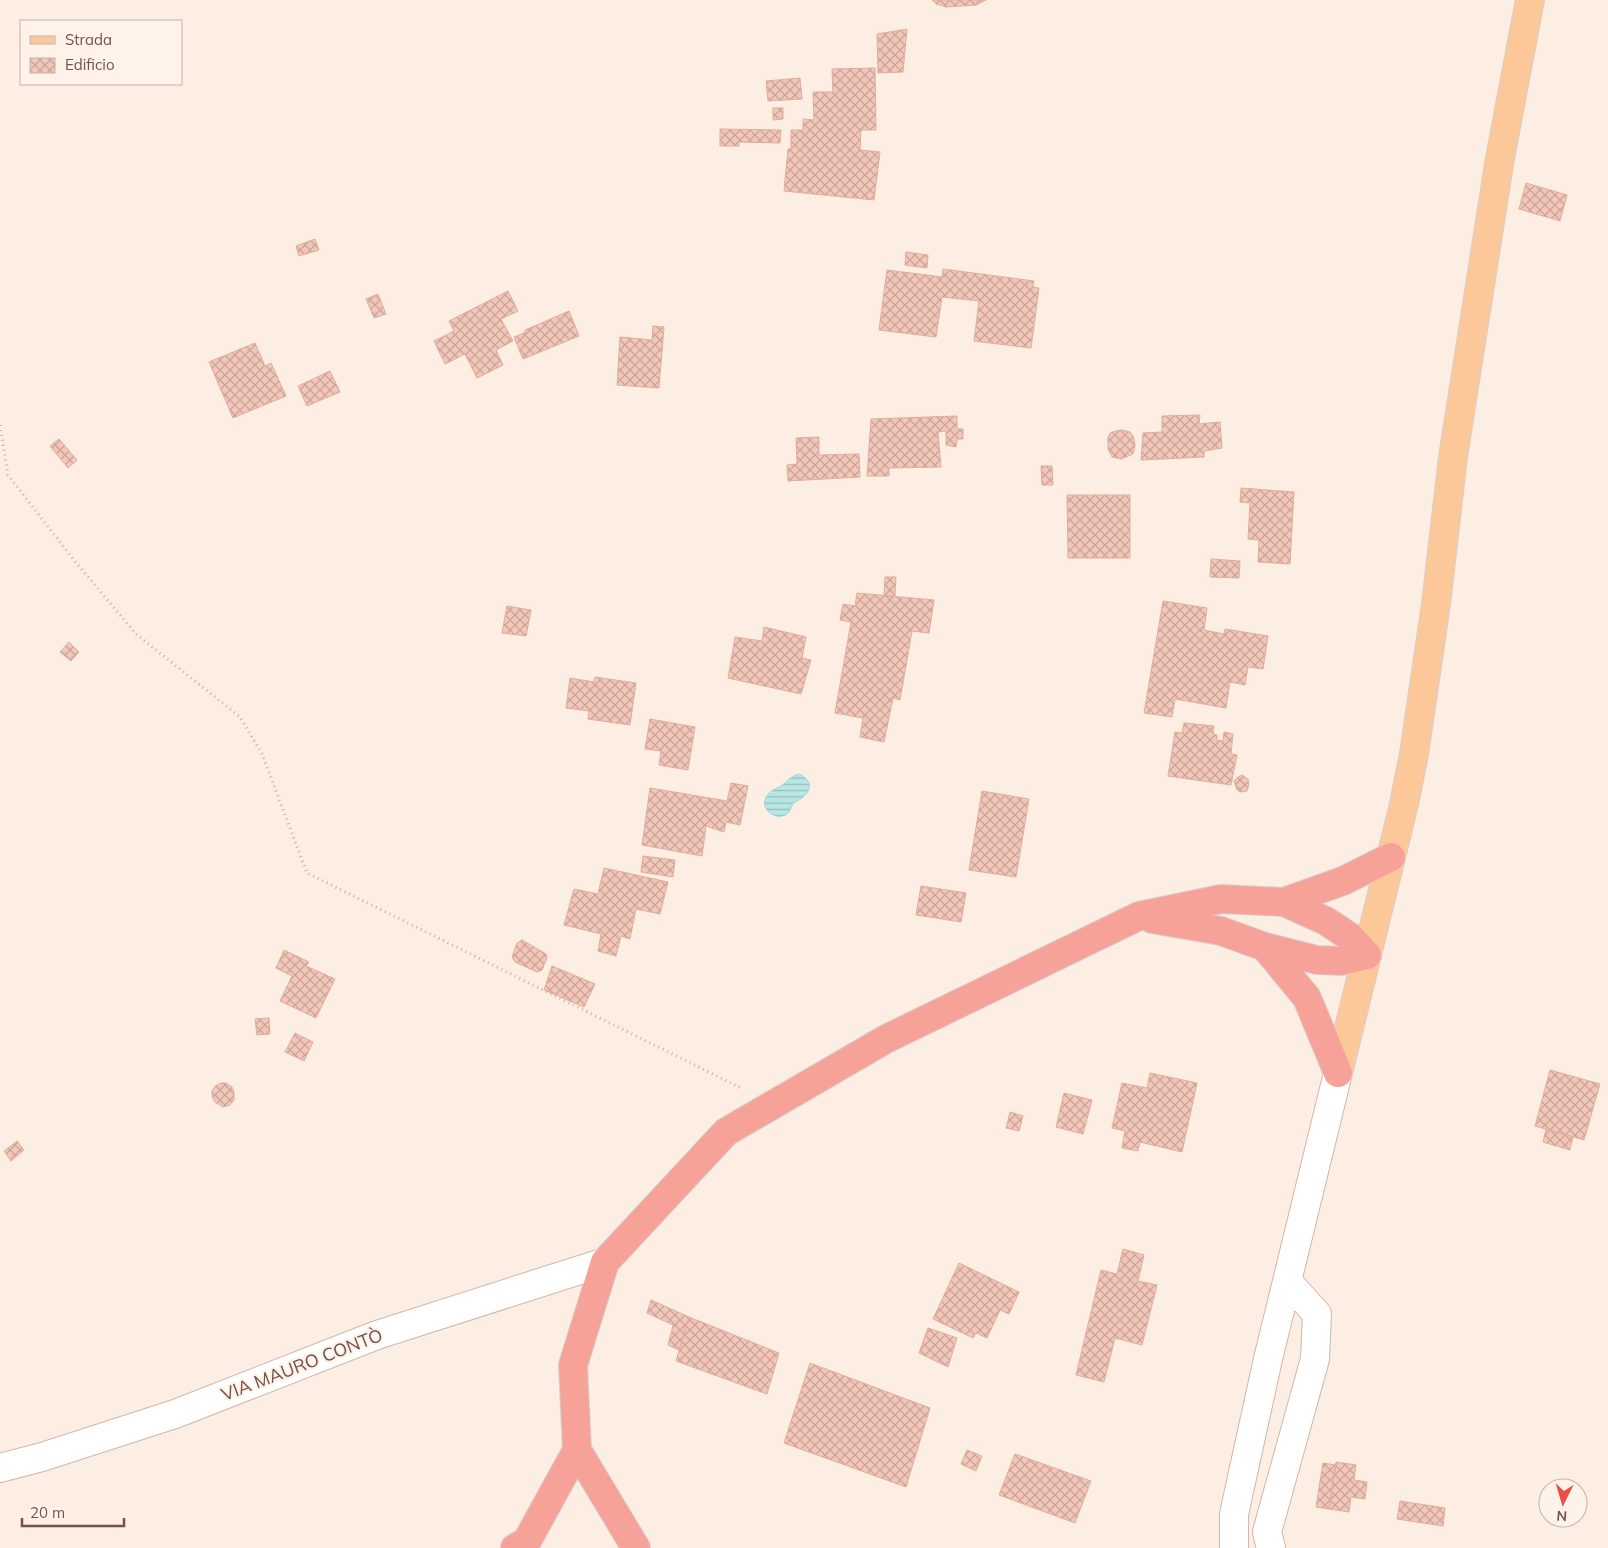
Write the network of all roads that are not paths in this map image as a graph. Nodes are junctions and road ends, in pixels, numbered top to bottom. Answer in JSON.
{"nodes":[{"id":1,"x":1530,"y":0,"type":"edge"},
{"id":2,"x":1391,"y":858,"type":"junction"},
{"id":3,"x":1284,"y":902,"type":"junction"},
{"id":4,"x":1139,"y":916,"type":"junction"},
{"id":5,"x":1265,"y":947,"type":"junction"},
{"id":6,"x":1367,"y":955,"type":"junction"},
{"id":7,"x":1338,"y":1073,"type":"junction"},
{"id":8,"x":605,"y":1262,"type":"junction"},
{"id":9,"x":1287,"y":1281,"type":"junction"},
{"id":10,"x":577,"y":1450,"type":"junction"},
{"id":11,"x":0,"y":1468,"type":"edge"},
{"id":12,"x":515,"y":1548,"type":"edge"},
{"id":13,"x":636,"y":1548,"type":"edge"},
{"id":14,"x":1234,"y":1548,"type":"edge"},
{"id":15,"x":1271,"y":1548,"type":"edge"}],
"edges":[{"from":1,"to":2,"type":"main road"},
{"from":2,"to":3,"type":"highway"},
{"from":2,"to":6,"type":"main road"},
{"from":3,"to":4,"type":"highway"},
{"from":3,"to":6,"type":"highway"},
{"from":4,"to":5,"type":"highway"},
{"from":4,"to":8,"type":"highway"},
{"from":5,"to":6,"type":"highway"},
{"from":5,"to":7,"type":"highway"},
{"from":6,"to":7,"type":"main road"},
{"from":7,"to":9,"type":"street"},
{"from":8,"to":10,"type":"highway"},
{"from":8,"to":11,"type":"street","name":"VIA MAURO CONTÒ"},
{"from":9,"to":14,"type":"street"},
{"from":9,"to":15,"type":"street"},
{"from":10,"to":12,"type":"highway"},
{"from":10,"to":13,"type":"highway"}]}
